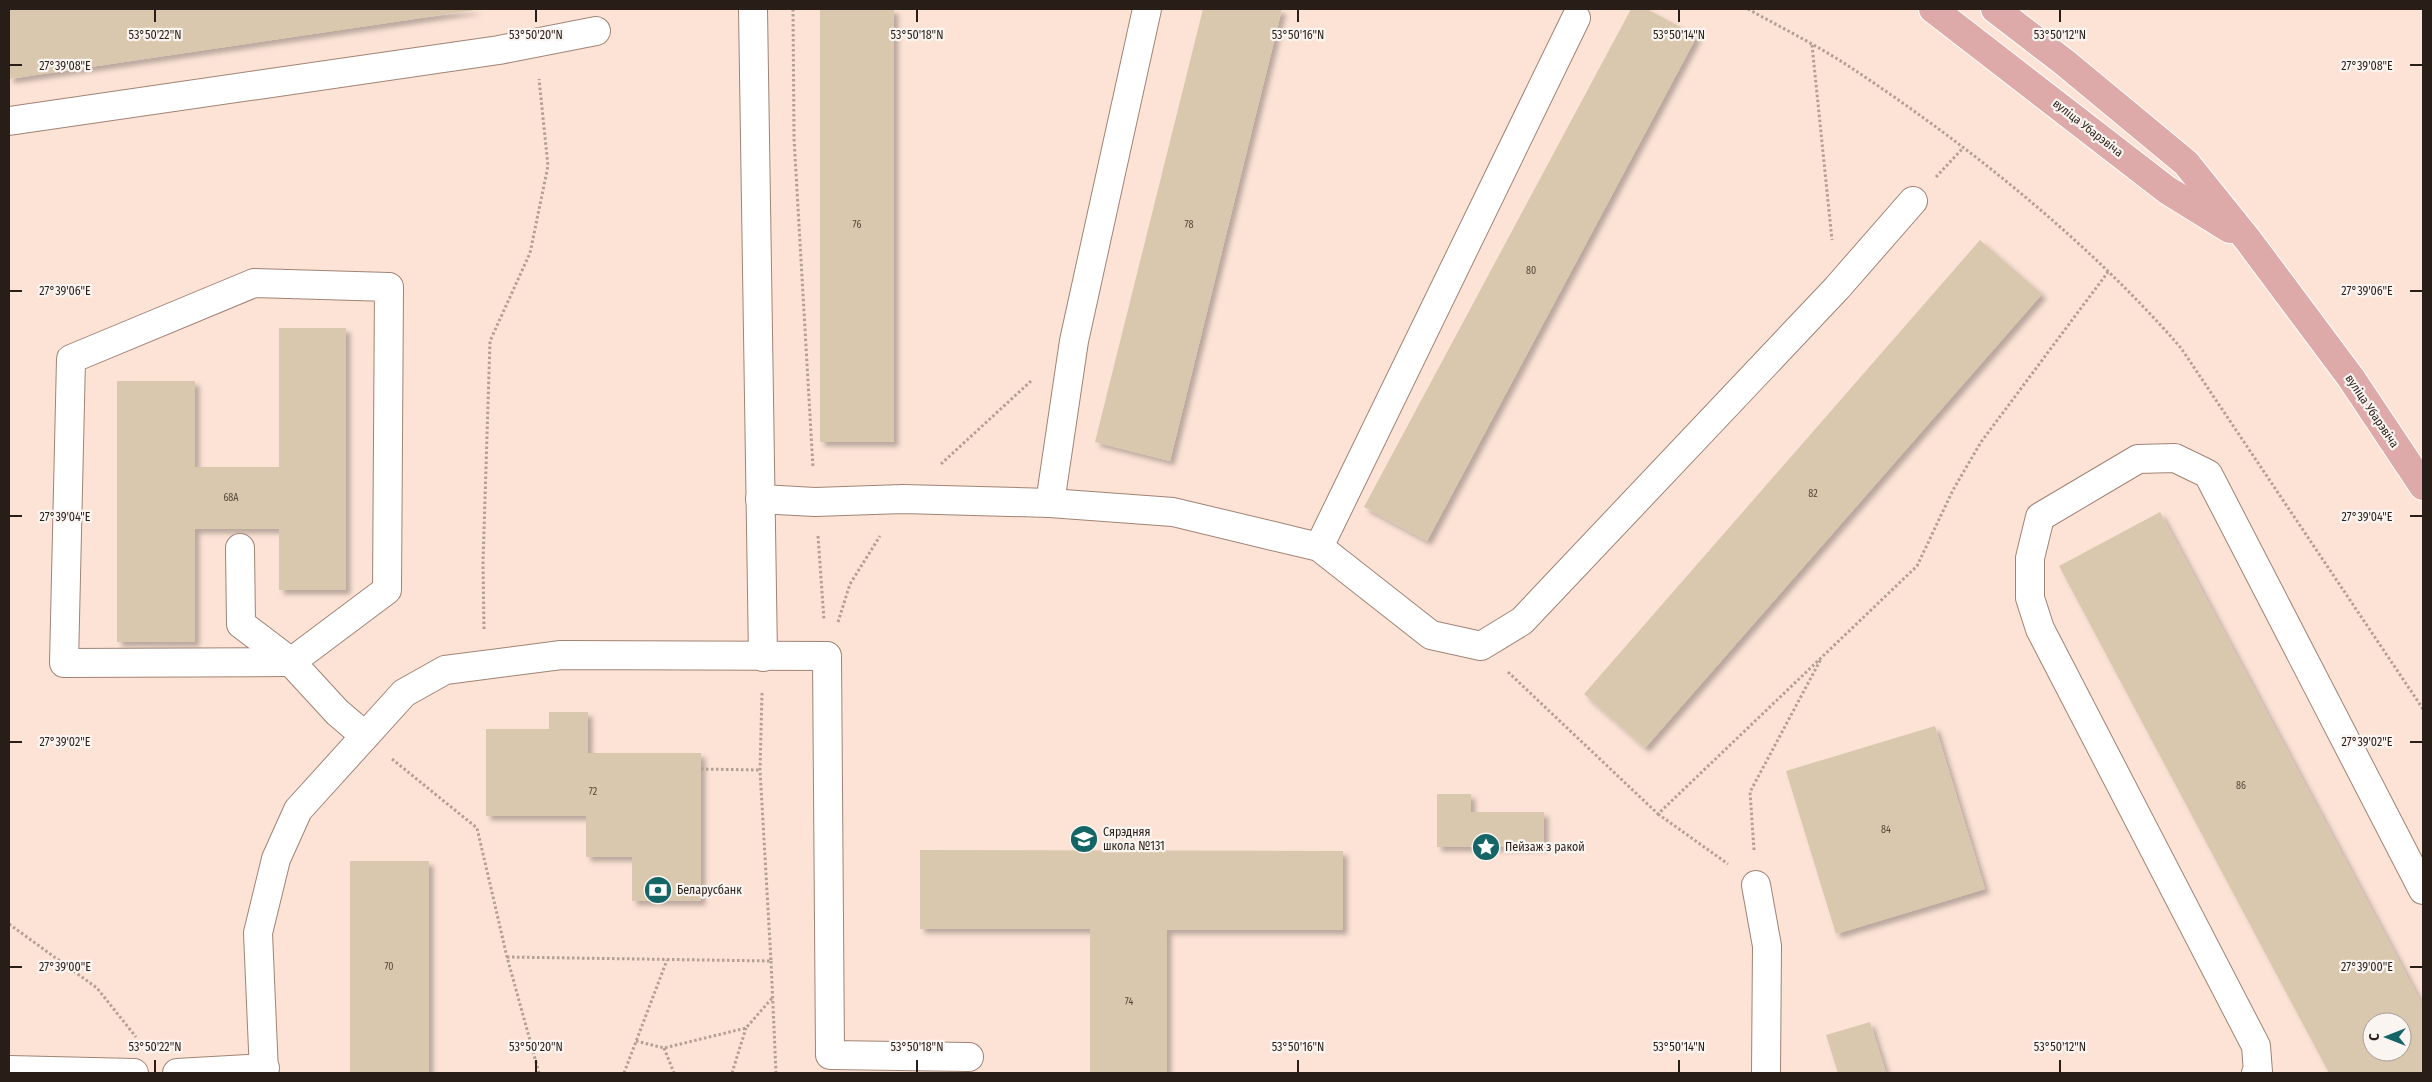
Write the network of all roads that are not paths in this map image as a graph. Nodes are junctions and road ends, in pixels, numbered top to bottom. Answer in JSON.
{"nodes":[{"id":1,"x":754,"y":9,"type":"edge"},
{"id":2,"x":1147,"y":9,"type":"edge"},
{"id":3,"x":1933,"y":9,"type":"edge"},
{"id":4,"x":1995,"y":9,"type":"edge"},
{"id":5,"x":1576,"y":18,"type":"dead end"},
{"id":6,"x":596,"y":31,"type":"dead end"},
{"id":7,"x":9,"y":121,"type":"edge"},
{"id":8,"x":1913,"y":202,"type":"dead end"},
{"id":9,"x":2248,"y":240,"type":"junction"},
{"id":10,"x":2423,"y":486,"type":"edge"},
{"id":11,"x":760,"y":499,"type":"junction"},
{"id":12,"x":1050,"y":503,"type":"junction"},
{"id":13,"x":1319,"y":547,"type":"junction"},
{"id":14,"x":240,"y":548,"type":"dead end"},
{"id":15,"x":763,"y":657,"type":"junction"},
{"id":16,"x":291,"y":662,"type":"junction"},
{"id":17,"x":365,"y":736,"type":"junction"},
{"id":18,"x":1756,"y":884,"type":"road end"},
{"id":19,"x":2423,"y":890,"type":"edge"},
{"id":20,"x":969,"y":1057,"type":"dead end"},
{"id":21,"x":9,"y":1070,"type":"edge"},
{"id":22,"x":264,"y":1071,"type":"edge"},
{"id":23,"x":134,"y":1073,"type":"edge"},
{"id":24,"x":177,"y":1073,"type":"edge"},
{"id":25,"x":1766,"y":1073,"type":"edge"},
{"id":26,"x":2256,"y":1073,"type":"edge"}],
"edges":[{"from":1,"to":11,"type":"street"},
{"from":2,"to":12,"type":"street"},
{"from":3,"to":9,"type":"main road","name":"вуліца Убарэвіча"},
{"from":4,"to":9,"type":"main road","name":"вуліца Убарэвіча"},
{"from":5,"to":13,"type":"street"},
{"from":6,"to":7,"type":"street"},
{"from":8,"to":13,"type":"street"},
{"from":9,"to":10,"type":"main road","name":"вуліца Убарэвіча"},
{"from":11,"to":12,"type":"street"},
{"from":11,"to":15,"type":"street"},
{"from":12,"to":13,"type":"street"},
{"from":14,"to":16,"type":"street"},
{"from":15,"to":17,"type":"street"},
{"from":15,"to":20,"type":"street"},
{"from":16,"to":16,"type":"street"},
{"from":16,"to":17,"type":"street"},
{"from":17,"to":22,"type":"street"},
{"from":18,"to":25,"type":"street"},
{"from":19,"to":26,"type":"street"},
{"from":21,"to":23,"type":"street"},
{"from":22,"to":24,"type":"street"}]}
